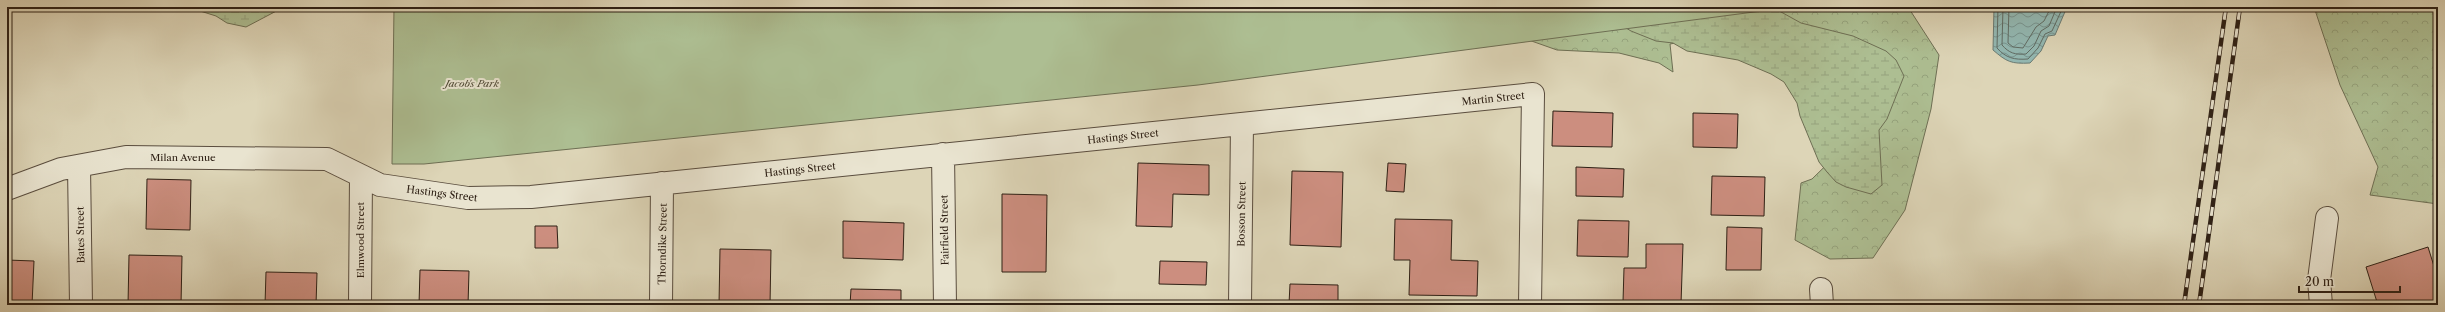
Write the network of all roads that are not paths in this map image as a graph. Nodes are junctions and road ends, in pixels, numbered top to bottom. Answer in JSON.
{"nodes":[{"id":1,"x":1242,"y":124,"type":"junction"},
{"id":2,"x":943,"y":154,"type":"junction"},
{"id":3,"x":79,"y":166,"type":"junction"},
{"id":4,"x":361,"y":176,"type":"junction"},
{"id":5,"x":662,"y":183,"type":"junction"},
{"id":6,"x":7,"y":189,"type":"edge"},
{"id":7,"x":2327,"y":218,"type":"dead end"},
{"id":8,"x":81,"y":305,"type":"edge"},
{"id":9,"x":360,"y":305,"type":"edge"},
{"id":10,"x":661,"y":305,"type":"edge"},
{"id":11,"x":945,"y":305,"type":"edge"},
{"id":12,"x":1240,"y":305,"type":"edge"},
{"id":13,"x":1530,"y":305,"type":"edge"},
{"id":14,"x":2321,"y":305,"type":"edge"}],
"edges":[{"from":1,"to":2,"type":"street","name":"Hastings Street"},
{"from":1,"to":12,"type":"street","name":"Bosson Street"},
{"from":1,"to":13,"type":"street","name":"Martin Street"},
{"from":2,"to":5,"type":"street","name":"Hastings Street"},
{"from":2,"to":11,"type":"street","name":"Fairfield Street"},
{"from":3,"to":4,"type":"street","name":"Milan Avenue"},
{"from":3,"to":6,"type":"street","name":"Milan Avenue"},
{"from":3,"to":8,"type":"street","name":"Bates Street"},
{"from":4,"to":5,"type":"street","name":"Hastings Street"},
{"from":4,"to":9,"type":"street","name":"Elmwood Street"},
{"from":5,"to":10,"type":"street","name":"Thorndike Street"},
{"from":7,"to":14,"type":"street"}]}
